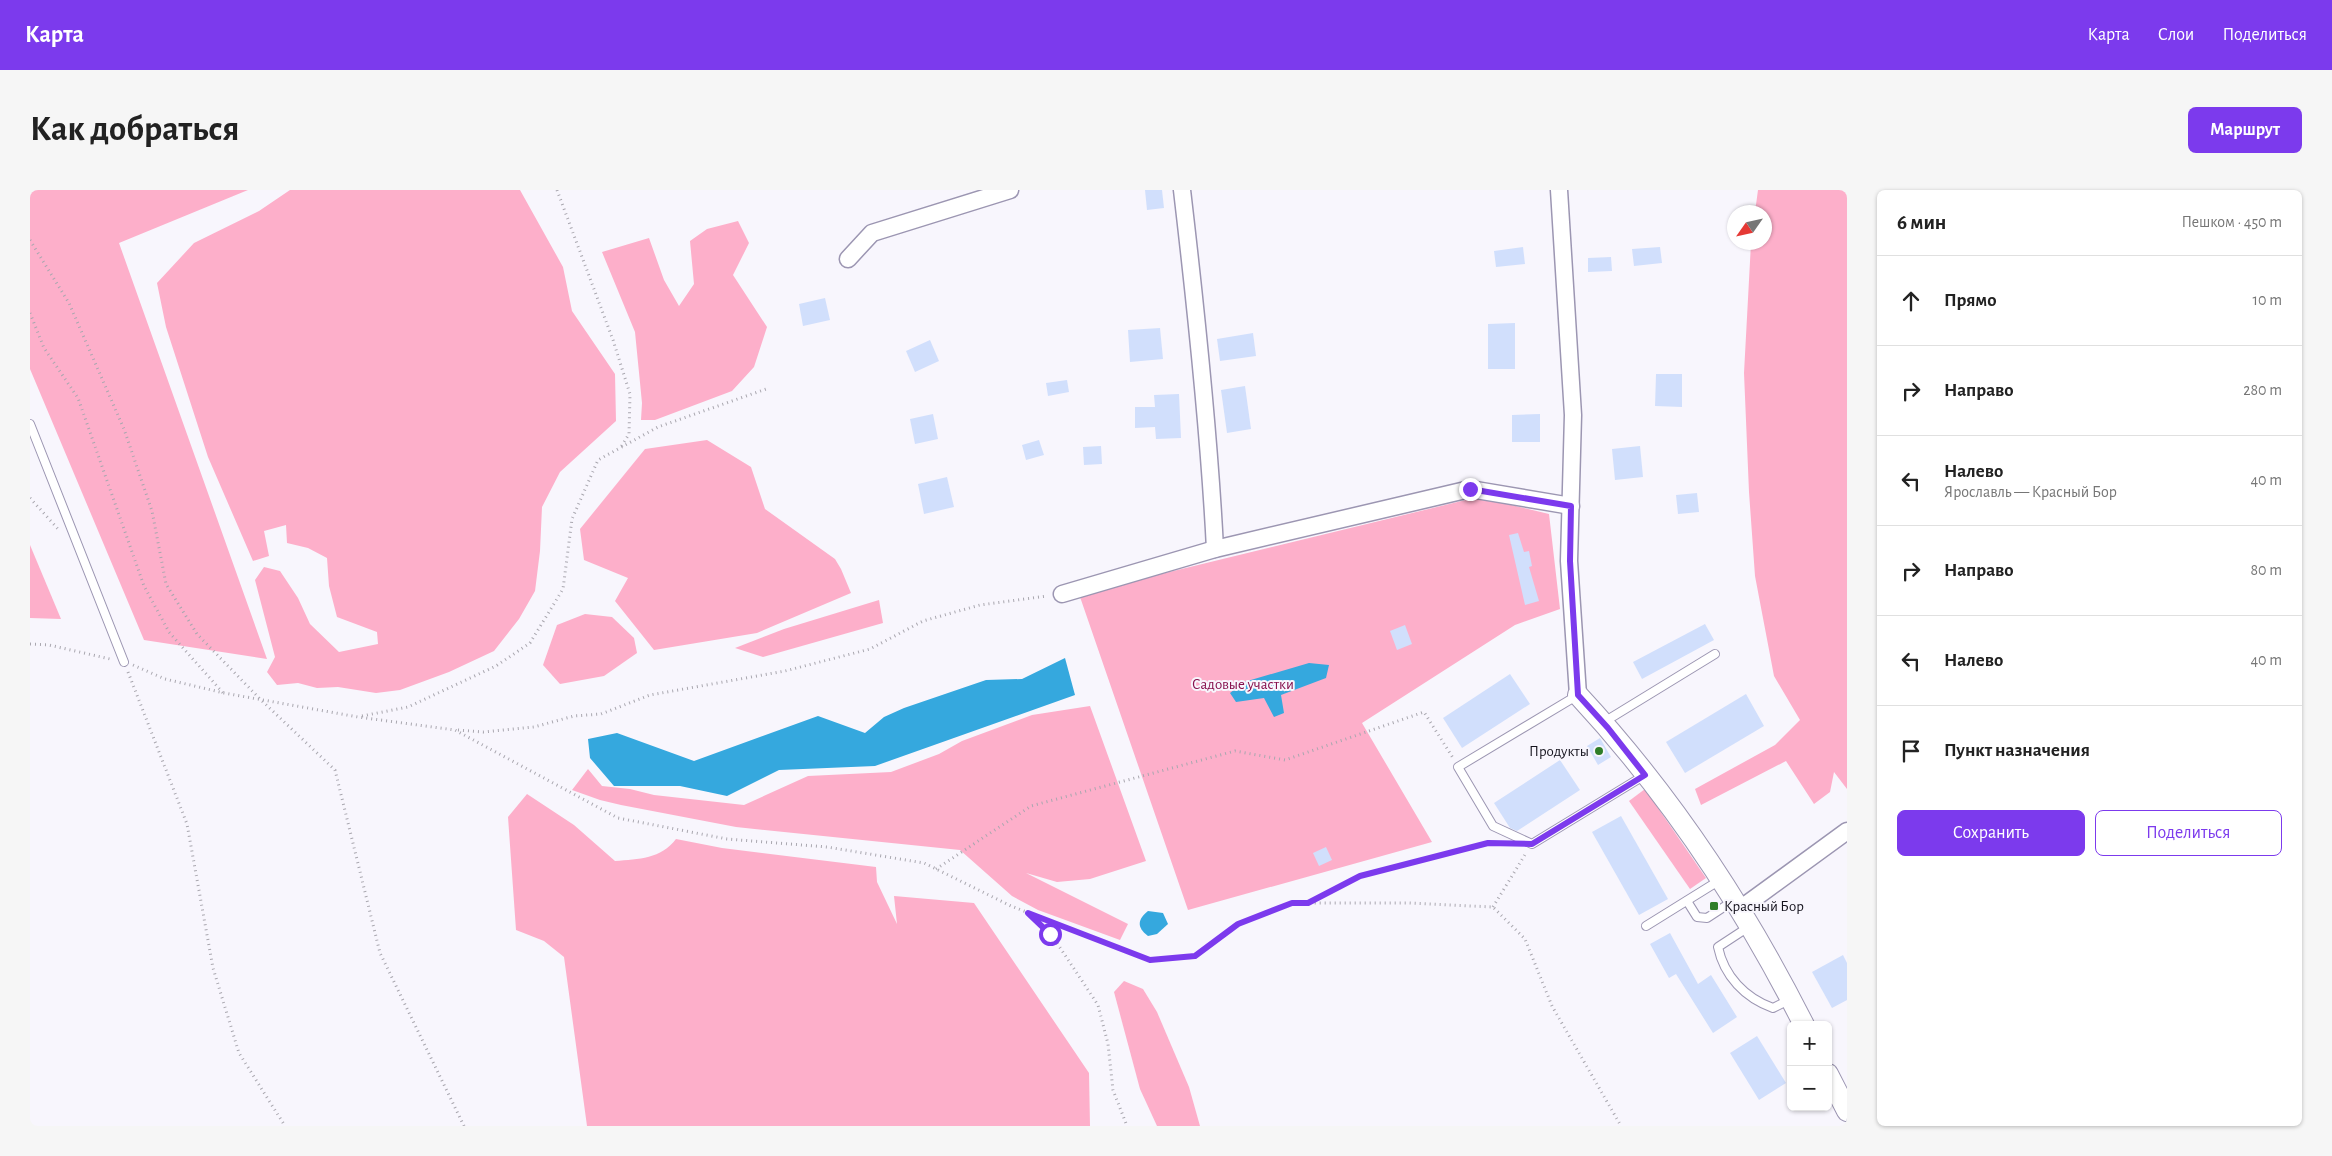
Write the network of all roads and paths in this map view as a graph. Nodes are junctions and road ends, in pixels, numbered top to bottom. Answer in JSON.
{"nodes":[{"id":1,"x":558,"y":190,"type":"edge"},
{"id":2,"x":1010,"y":190,"type":"edge"},
{"id":3,"x":1182,"y":190,"type":"edge"},
{"id":4,"x":1559,"y":190,"type":"edge"},
{"id":5,"x":30,"y":240,"type":"edge"},
{"id":6,"x":848,"y":259,"type":"dead end"},
{"id":7,"x":30,"y":313,"type":"edge"},
{"id":8,"x":769,"y":388,"type":"dead end"},
{"id":9,"x":30,"y":424,"type":"edge"},
{"id":10,"x":620,"y":447,"type":"junction"},
{"id":11,"x":1571,"y":506,"type":"junction"},
{"id":12,"x":1215,"y":549,"type":"junction"},
{"id":13,"x":1062,"y":594,"type":"joint"},
{"id":14,"x":1715,"y":654,"type":"dead end"},
{"id":15,"x":124,"y":662,"type":"joint"},
{"id":16,"x":1578,"y":695,"type":"junction"},
{"id":17,"x":261,"y":700,"type":"junction"},
{"id":18,"x":358,"y":717,"type":"junction"},
{"id":19,"x":1604,"y":722,"type":"junction"},
{"id":20,"x":455,"y":730,"type":"junction"},
{"id":21,"x":1458,"y":767,"type":"junction"},
{"id":22,"x":1645,"y":775,"type":"junction"},
{"id":23,"x":1847,"y":830,"type":"edge"},
{"id":24,"x":1532,"y":844,"type":"junction"},
{"id":25,"x":936,"y":869,"type":"junction"},
{"id":26,"x":1720,"y":880,"type":"junction"},
{"id":27,"x":1687,"y":901,"type":"junction"},
{"id":28,"x":1308,"y":903,"type":"junction"},
{"id":29,"x":1737,"y":905,"type":"junction"},
{"id":30,"x":1493,"y":907,"type":"junction"},
{"id":31,"x":1028,"y":913,"type":"junction"},
{"id":32,"x":1646,"y":926,"type":"dead end"},
{"id":33,"x":1750,"y":926,"type":"junction"},
{"id":34,"x":1790,"y":998,"type":"junction"},
{"id":35,"x":1802,"y":1021,"type":"edge"},
{"id":36,"x":1832,"y":1082,"type":"edge"},
{"id":37,"x":1847,"y":1111,"type":"edge"},
{"id":38,"x":284,"y":1126,"type":"edge"},
{"id":39,"x":464,"y":1126,"type":"edge"},
{"id":40,"x":1126,"y":1126,"type":"edge"},
{"id":41,"x":1621,"y":1126,"type":"edge"}],
"edges":[{"from":1,"to":10,"type":"path"},
{"from":2,"to":6,"type":"street"},
{"from":3,"to":12,"type":"street"},
{"from":4,"to":11,"type":"street"},
{"from":5,"to":17,"type":"path"},
{"from":7,"to":17,"type":"path"},
{"from":8,"to":10,"type":"path"},
{"from":9,"to":15,"type":"lane"},
{"from":10,"to":18,"type":"path"},
{"from":11,"to":12,"type":"street"},
{"from":11,"to":16,"type":"street"},
{"from":12,"to":13,"type":"street"},
{"from":13,"to":20,"type":"path"},
{"from":14,"to":19,"type":"lane"},
{"from":15,"to":38,"type":"path"},
{"from":16,"to":19,"type":"street"},
{"from":16,"to":21,"type":"lane"},
{"from":17,"to":18,"type":"path"},
{"from":17,"to":39,"type":"path"},
{"from":18,"to":20,"type":"path"},
{"from":19,"to":22,"type":"street"},
{"from":20,"to":25,"type":"path"},
{"from":21,"to":24,"type":"lane"},
{"from":21,"to":25,"type":"path"},
{"from":22,"to":24,"type":"lane"},
{"from":22,"to":26,"type":"street"},
{"from":23,"to":29,"type":"street"},
{"from":24,"to":28,"type":"path"},
{"from":24,"to":30,"type":"path"},
{"from":25,"to":31,"type":"path"},
{"from":26,"to":27,"type":"lane"},
{"from":26,"to":29,"type":"street"},
{"from":27,"to":29,"type":"lane"},
{"from":27,"to":32,"type":"lane"},
{"from":28,"to":30,"type":"path"},
{"from":28,"to":31,"type":"path"},
{"from":29,"to":33,"type":"street"},
{"from":30,"to":41,"type":"path"},
{"from":31,"to":40,"type":"path"},
{"from":33,"to":34,"type":"street"},
{"from":33,"to":34,"type":"lane"},
{"from":34,"to":35,"type":"street"},
{"from":36,"to":37,"type":"street"}]}
